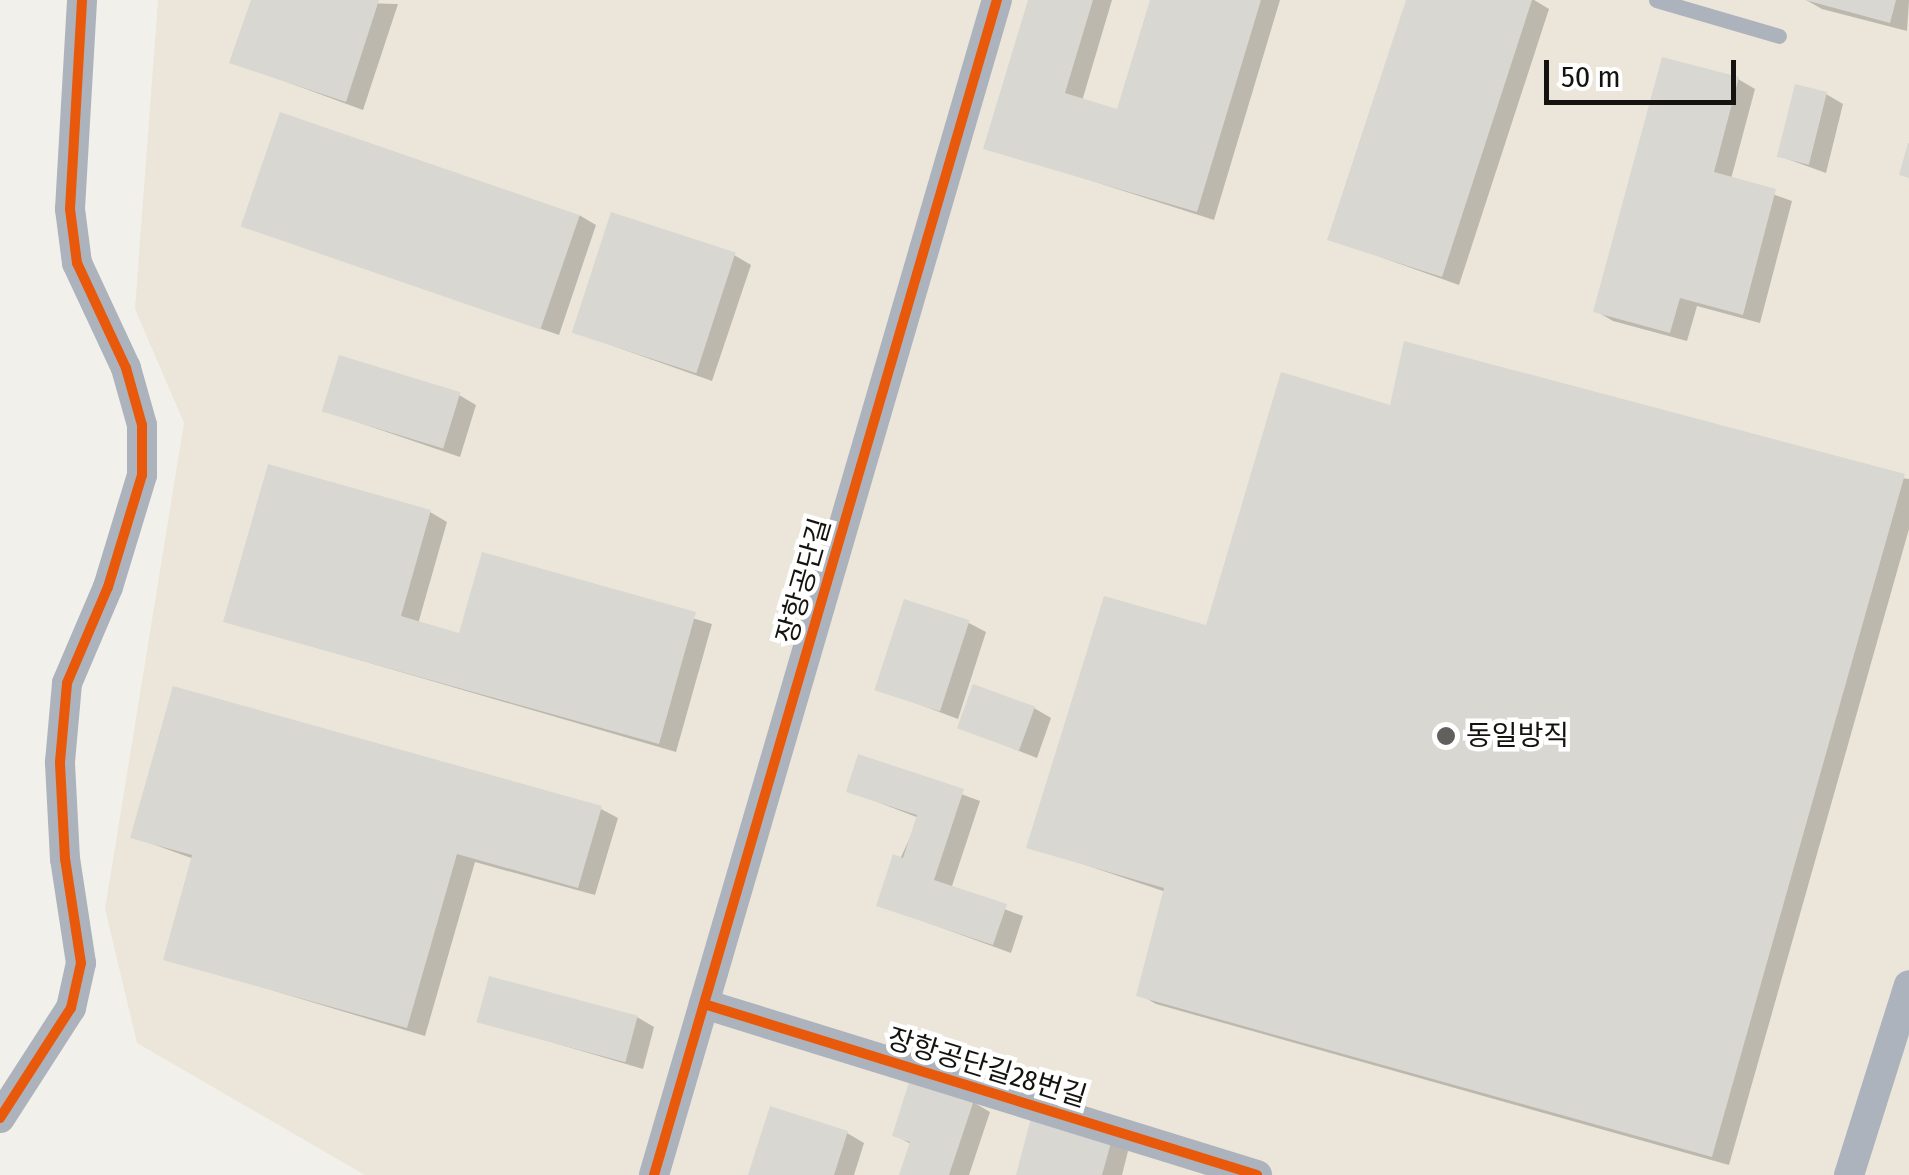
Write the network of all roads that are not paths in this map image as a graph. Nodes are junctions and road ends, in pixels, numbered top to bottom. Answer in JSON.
{"nodes":[{"id":1,"x":82,"y":0,"type":"edge"},
{"id":2,"x":996,"y":0,"type":"edge"},
{"id":3,"x":1656,"y":0,"type":"edge"},
{"id":4,"x":1779,"y":36,"type":"dead end"},
{"id":5,"x":1909,"y":985,"type":"edge"},
{"id":6,"x":704,"y":1004,"type":"junction"},
{"id":7,"x":0,"y":1118,"type":"edge"},
{"id":8,"x":654,"y":1175,"type":"edge"},
{"id":9,"x":1257,"y":1175,"type":"edge"},
{"id":10,"x":1850,"y":1175,"type":"edge"}],
"edges":[{"from":1,"to":7,"type":"street"},
{"from":2,"to":6,"type":"street","name":"장항공단길"},
{"from":3,"to":4,"type":"lane"},
{"from":5,"to":10,"type":"street"},
{"from":6,"to":8,"type":"street","name":"장항공단길"},
{"from":6,"to":9,"type":"street","name":"장항공단길28번길"}]}
